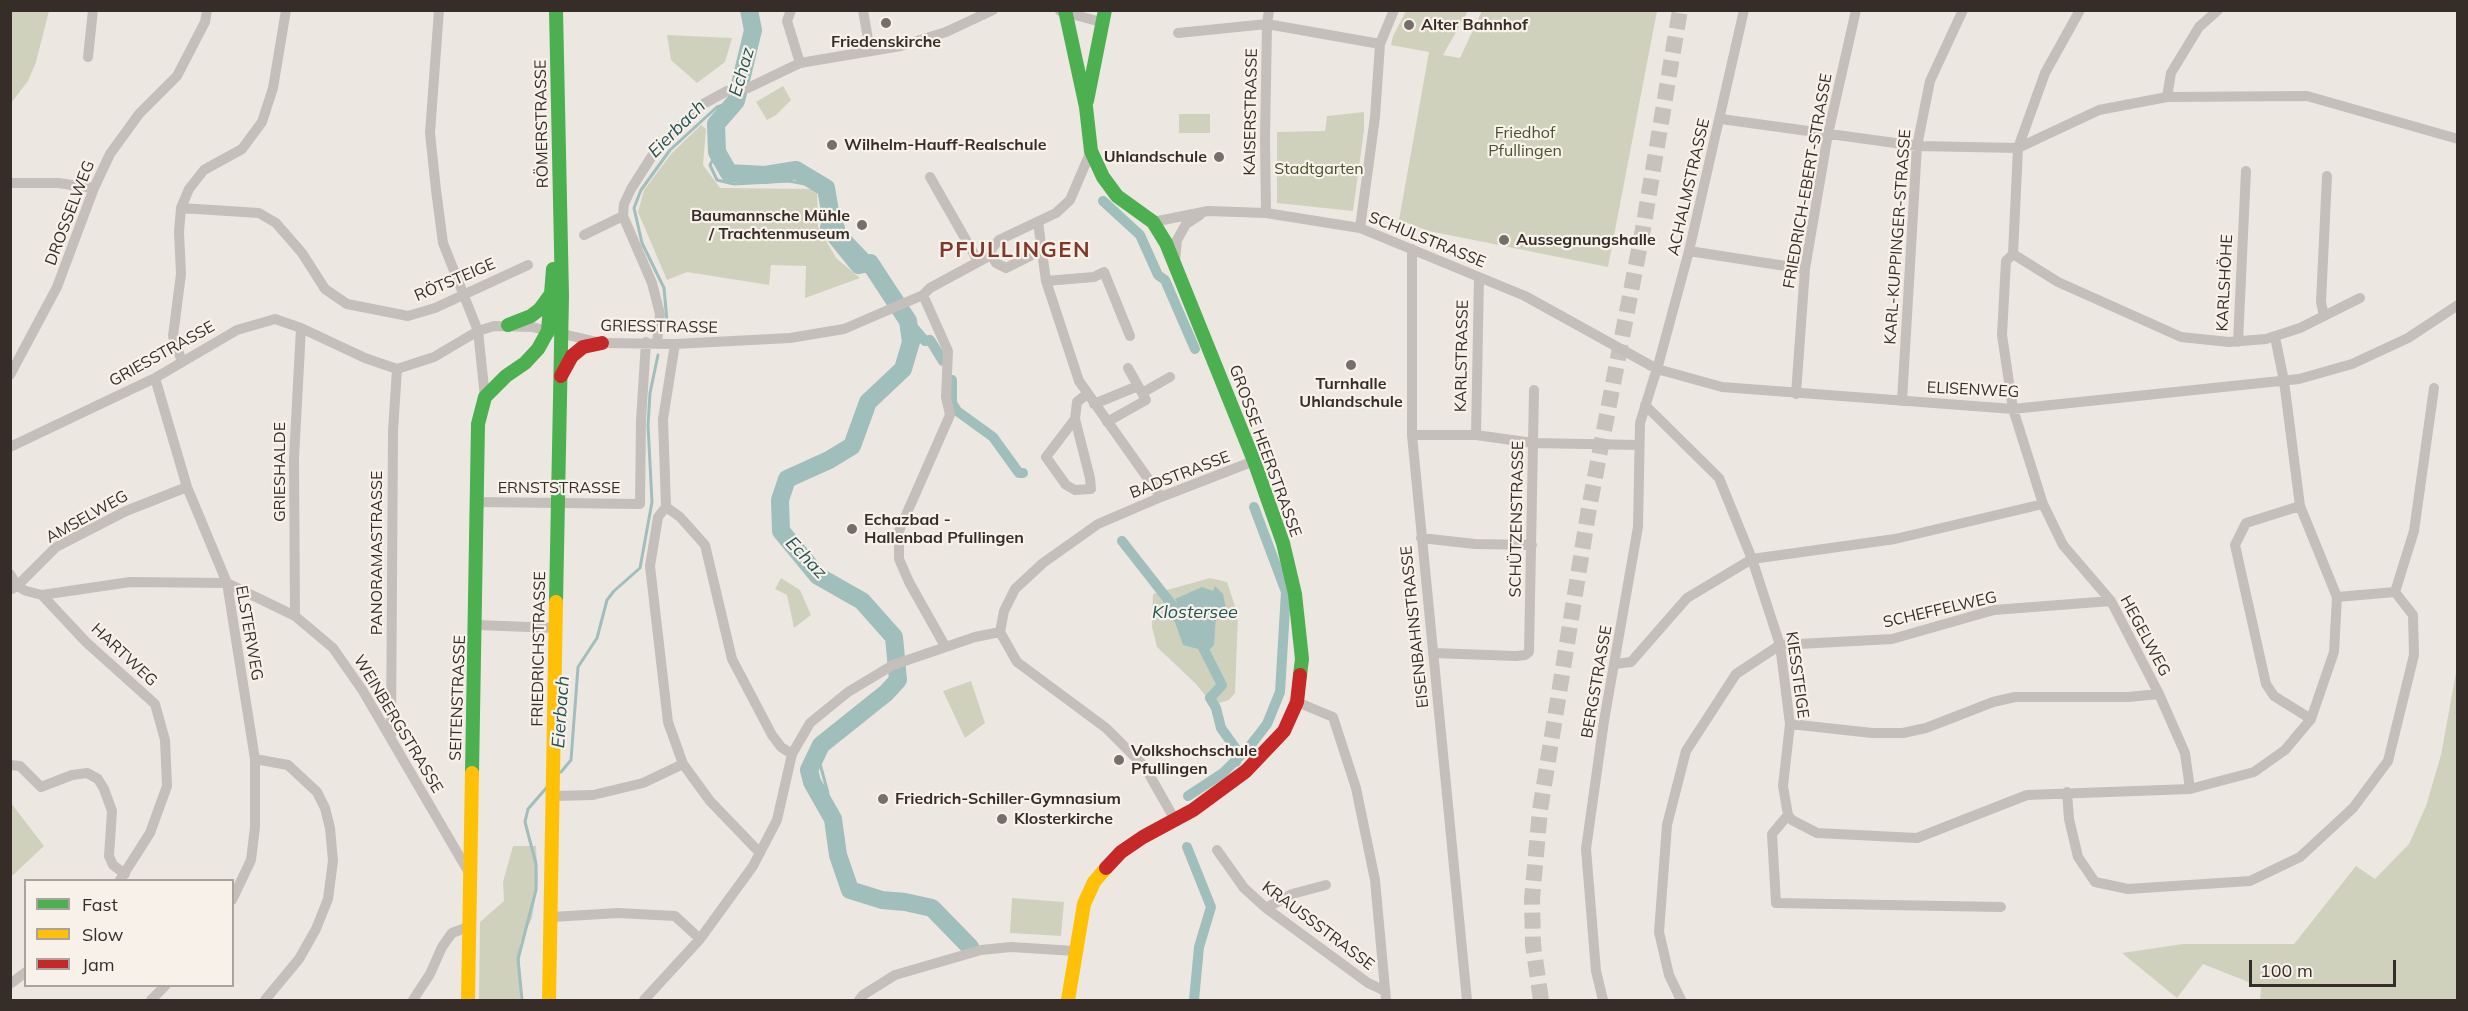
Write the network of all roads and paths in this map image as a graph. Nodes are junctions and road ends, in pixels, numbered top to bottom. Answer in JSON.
{"nodes":[{"id":1,"x":93,"y":10,"type":"edge"},
{"id":2,"x":207,"y":10,"type":"edge"},
{"id":3,"x":286,"y":10,"type":"edge"},
{"id":4,"x":439,"y":10,"type":"edge"},
{"id":5,"x":556,"y":10,"type":"edge"},
{"id":6,"x":791,"y":10,"type":"edge"},
{"id":7,"x":863,"y":10,"type":"edge"},
{"id":8,"x":993,"y":10,"type":"edge"},
{"id":9,"x":1269,"y":10,"type":"edge"},
{"id":10,"x":1394,"y":10,"type":"edge"},
{"id":11,"x":1856,"y":10,"type":"edge"},
{"id":12,"x":1963,"y":10,"type":"edge"},
{"id":13,"x":2080,"y":10,"type":"edge"},
{"id":14,"x":2218,"y":10,"type":"edge"},
{"id":15,"x":1063,"y":11,"type":"edge"},
{"id":16,"x":1745,"y":11,"type":"edge"},
{"id":17,"x":1103,"y":16,"type":"edge"},
{"id":18,"x":1267,"y":24,"type":"junction"},
{"id":19,"x":1178,"y":33,"type":"dead end"},
{"id":20,"x":1380,"y":44,"type":"junction"},
{"id":21,"x":870,"y":51,"type":"junction"},
{"id":22,"x":88,"y":57,"type":"dead end"},
{"id":23,"x":800,"y":63,"type":"junction"},
{"id":24,"x":2167,"y":97,"type":"junction"},
{"id":25,"x":1086,"y":107,"type":"junction"},
{"id":26,"x":1721,"y":119,"type":"junction"},
{"id":27,"x":1828,"y":134,"type":"junction"},
{"id":28,"x":2457,"y":139,"type":"edge"},
{"id":29,"x":1917,"y":146,"type":"junction"},
{"id":30,"x":2018,"y":148,"type":"junction"},
{"id":31,"x":1091,"y":151,"type":"junction"},
{"id":32,"x":2246,"y":171,"type":"dead end"},
{"id":33,"x":2327,"y":176,"type":"dead end"},
{"id":34,"x":930,"y":177,"type":"dead end"},
{"id":35,"x":10,"y":183,"type":"edge"},
{"id":36,"x":94,"y":188,"type":"junction"},
{"id":37,"x":181,"y":208,"type":"junction"},
{"id":38,"x":1208,"y":211,"type":"junction"},
{"id":39,"x":1266,"y":213,"type":"junction"},
{"id":40,"x":623,"y":216,"type":"junction"},
{"id":41,"x":1038,"y":222,"type":"junction"},
{"id":42,"x":1153,"y":222,"type":"junction"},
{"id":43,"x":1360,"y":228,"type":"junction"},
{"id":44,"x":584,"y":235,"type":"dead end"},
{"id":45,"x":559,"y":236,"type":"junction"},
{"id":46,"x":1412,"y":249,"type":"junction"},
{"id":47,"x":1040,"y":251,"type":"junction"},
{"id":48,"x":1689,"y":251,"type":"junction"},
{"id":49,"x":2013,"y":254,"type":"junction"},
{"id":50,"x":991,"y":255,"type":"junction"},
{"id":51,"x":978,"y":261,"type":"junction"},
{"id":52,"x":528,"y":265,"type":"dead end"},
{"id":53,"x":1174,"y":267,"type":"junction"},
{"id":54,"x":1805,"y":269,"type":"junction"},
{"id":55,"x":1479,"y":277,"type":"junction"},
{"id":56,"x":1046,"y":281,"type":"junction"},
{"id":57,"x":551,"y":294,"type":"junction"},
{"id":58,"x":463,"y":295,"type":"junction"},
{"id":59,"x":923,"y":295,"type":"junction"},
{"id":60,"x":1525,"y":296,"type":"joint"},
{"id":61,"x":2360,"y":298,"type":"dead end"},
{"id":62,"x":2457,"y":304,"type":"edge"},
{"id":63,"x":2324,"y":316,"type":"junction"},
{"id":64,"x":508,"y":325,"type":"junction"},
{"id":65,"x":301,"y":328,"type":"junction"},
{"id":66,"x":478,"y":331,"type":"junction"},
{"id":67,"x":554,"y":333,"type":"junction"},
{"id":68,"x":1130,"y":336,"type":"dead end"},
{"id":69,"x":2275,"y":337,"type":"junction"},
{"id":70,"x":659,"y":342,"type":"junction"},
{"id":71,"x":2238,"y":342,"type":"junction"},
{"id":72,"x":602,"y":343,"type":"junction"},
{"id":73,"x":182,"y":362,"type":"junction"},
{"id":74,"x":1128,"y":368,"type":"dead end"},
{"id":75,"x":397,"y":369,"type":"junction"},
{"id":76,"x":1657,"y":369,"type":"junction"},
{"id":77,"x":10,"y":375,"type":"edge"},
{"id":78,"x":1170,"y":376,"type":"dead end"},
{"id":79,"x":155,"y":378,"type":"junction"},
{"id":80,"x":559,"y":378,"type":"junction"},
{"id":81,"x":2284,"y":381,"type":"junction"},
{"id":82,"x":2434,"y":388,"type":"dead end"},
{"id":83,"x":1140,"y":389,"type":"junction"},
{"id":84,"x":1534,"y":390,"type":"dead end"},
{"id":85,"x":1087,"y":394,"type":"junction"},
{"id":86,"x":1796,"y":394,"type":"junction"},
{"id":87,"x":485,"y":398,"type":"junction"},
{"id":88,"x":1902,"y":401,"type":"junction"},
{"id":89,"x":1094,"y":404,"type":"junction"},
{"id":90,"x":1645,"y":405,"type":"junction"},
{"id":91,"x":2013,"y":409,"type":"junction"},
{"id":92,"x":1075,"y":419,"type":"junction"},
{"id":93,"x":1107,"y":422,"type":"junction"},
{"id":94,"x":1412,"y":435,"type":"junction"},
{"id":95,"x":1476,"y":435,"type":"junction"},
{"id":96,"x":1533,"y":443,"type":"junction"},
{"id":97,"x":1639,"y":445,"type":"junction"},
{"id":98,"x":10,"y":447,"type":"edge"},
{"id":99,"x":1254,"y":461,"type":"junction"},
{"id":100,"x":187,"y":487,"type":"junction"},
{"id":101,"x":1161,"y":496,"type":"junction"},
{"id":102,"x":477,"y":502,"type":"junction"},
{"id":103,"x":557,"y":503,"type":"junction"},
{"id":104,"x":2043,"y":504,"type":"junction"},
{"id":105,"x":2300,"y":506,"type":"junction"},
{"id":106,"x":666,"y":507,"type":"junction"},
{"id":107,"x":1421,"y":538,"type":"junction"},
{"id":108,"x":1532,"y":545,"type":"junction"},
{"id":109,"x":1752,"y":559,"type":"junction"},
{"id":110,"x":10,"y":574,"type":"edge"},
{"id":111,"x":227,"y":584,"type":"junction"},
{"id":112,"x":14,"y":588,"type":"edge"},
{"id":113,"x":2395,"y":592,"type":"junction"},
{"id":114,"x":42,"y":595,"type":"junction"},
{"id":115,"x":2337,"y":597,"type":"junction"},
{"id":116,"x":2111,"y":601,"type":"junction"},
{"id":117,"x":295,"y":616,"type":"junction"},
{"id":118,"x":476,"y":625,"type":"junction"},
{"id":119,"x":556,"y":628,"type":"junction"},
{"id":120,"x":1000,"y":632,"type":"junction"},
{"id":121,"x":1780,"y":645,"type":"junction"},
{"id":122,"x":945,"y":646,"type":"junction"},
{"id":123,"x":1433,"y":653,"type":"junction"},
{"id":124,"x":1615,"y":664,"type":"junction"},
{"id":125,"x":2159,"y":694,"type":"junction"},
{"id":126,"x":1297,"y":702,"type":"junction"},
{"id":127,"x":2311,"y":719,"type":"junction"},
{"id":128,"x":1790,"y":724,"type":"junction"},
{"id":129,"x":391,"y":736,"type":"junction"},
{"id":130,"x":792,"y":754,"type":"junction"},
{"id":131,"x":255,"y":759,"type":"junction"},
{"id":132,"x":683,"y":764,"type":"junction"},
{"id":133,"x":10,"y":765,"type":"edge"},
{"id":134,"x":2190,"y":789,"type":"junction"},
{"id":135,"x":2067,"y":792,"type":"junction"},
{"id":136,"x":554,"y":796,"type":"junction"},
{"id":137,"x":1788,"y":815,"type":"junction"},
{"id":138,"x":1174,"y":820,"type":"junction"},
{"id":139,"x":1217,"y":850,"type":"dead end"},
{"id":140,"x":760,"y":853,"type":"junction"},
{"id":141,"x":468,"y":871,"type":"junction"},
{"id":142,"x":123,"y":877,"type":"edge"},
{"id":143,"x":1326,"y":885,"type":"dead end"},
{"id":144,"x":234,"y":896,"type":"edge"},
{"id":145,"x":2001,"y":907,"type":"dead end"},
{"id":146,"x":1266,"y":908,"type":"junction"},
{"id":147,"x":552,"y":917,"type":"junction"},
{"id":148,"x":468,"y":927,"type":"junction"},
{"id":149,"x":700,"y":939,"type":"junction"},
{"id":150,"x":1075,"y":951,"type":"junction"},
{"id":151,"x":24,"y":974,"type":"edge"},
{"id":152,"x":10,"y":984,"type":"edge"},
{"id":153,"x":164,"y":987,"type":"edge"},
{"id":154,"x":1384,"y":995,"type":"edge"},
{"id":155,"x":151,"y":1000,"type":"edge"},
{"id":156,"x":265,"y":1000,"type":"edge"},
{"id":157,"x":413,"y":1000,"type":"edge"},
{"id":158,"x":468,"y":1000,"type":"edge"},
{"id":159,"x":549,"y":1000,"type":"edge"},
{"id":160,"x":644,"y":1000,"type":"edge"},
{"id":161,"x":859,"y":1000,"type":"edge"},
{"id":162,"x":1068,"y":1000,"type":"edge"},
{"id":163,"x":1467,"y":1000,"type":"edge"},
{"id":164,"x":1603,"y":1000,"type":"edge"},
{"id":165,"x":1681,"y":1000,"type":"edge"}],
"edges":[{"from":1,"to":22,"type":"street"},
{"from":2,"to":36,"type":"street","name":"DROSSELWEG"},
{"from":3,"to":37,"type":"street"},
{"from":4,"to":58,"type":"street","name":"SEITENSTRASSE"},
{"from":5,"to":45,"type":"main road","name":"RÖMERSTRASSE"},
{"from":6,"to":23,"type":"street"},
{"from":7,"to":21,"type":"street"},
{"from":8,"to":21,"type":"street"},
{"from":9,"to":18,"type":"street","name":"KAISERSTRASSE"},
{"from":10,"to":20,"type":"street"},
{"from":11,"to":27,"type":"street","name":"FRIEDRICH-EBERT-STRASSE"},
{"from":12,"to":29,"type":"street","name":"KARL-KUPPINGER-STRASSE"},
{"from":13,"to":30,"type":"street","name":"HEGELWEG"},
{"from":14,"to":24,"type":"street"},
{"from":15,"to":17,"type":"street"},
{"from":15,"to":25,"type":"main road"},
{"from":16,"to":26,"type":"street","name":"ACHALMSTRASSE"},
{"from":17,"to":25,"type":"main road"},
{"from":18,"to":19,"type":"street"},
{"from":18,"to":20,"type":"street"},
{"from":18,"to":39,"type":"street","name":"KAISERSTRASSE"},
{"from":20,"to":43,"type":"street"},
{"from":21,"to":23,"type":"street"},
{"from":23,"to":40,"type":"street"},
{"from":24,"to":28,"type":"street"},
{"from":24,"to":30,"type":"street"},
{"from":25,"to":31,"type":"main road"},
{"from":26,"to":27,"type":"street"},
{"from":26,"to":48,"type":"street","name":"ACHALMSTRASSE"},
{"from":27,"to":29,"type":"street"},
{"from":27,"to":54,"type":"street","name":"FRIEDRICH-EBERT-STRASSE"},
{"from":29,"to":30,"type":"street"},
{"from":29,"to":88,"type":"street","name":"KARL-KUPPINGER-STRASSE"},
{"from":30,"to":49,"type":"street","name":"HEGELWEG"},
{"from":31,"to":41,"type":"street"},
{"from":31,"to":42,"type":"main road"},
{"from":32,"to":71,"type":"street","name":"KARLSHÖHE"},
{"from":33,"to":63,"type":"street"},
{"from":34,"to":51,"type":"street"},
{"from":35,"to":36,"type":"street"},
{"from":36,"to":77,"type":"street","name":"DROSSELWEG"},
{"from":37,"to":58,"type":"street","name":"RÖTSTEIGE"},
{"from":37,"to":73,"type":"street"},
{"from":38,"to":39,"type":"street","name":"SCHULSTRASSE"},
{"from":38,"to":42,"type":"street","name":"SCHULSTRASSE"},
{"from":38,"to":53,"type":"street"},
{"from":39,"to":43,"type":"street","name":"SCHULSTRASSE"},
{"from":40,"to":44,"type":"street"},
{"from":40,"to":70,"type":"street"},
{"from":41,"to":47,"type":"street"},
{"from":41,"to":50,"type":"street"},
{"from":42,"to":53,"type":"main road","name":"GROSSE HEERSTRASSE"},
{"from":43,"to":46,"type":"street","name":"SCHULSTRASSE"},
{"from":45,"to":57,"type":"main road","name":"RÖMERSTRASSE"},
{"from":45,"to":67,"type":"main road","name":"RÖMERSTRASSE"},
{"from":46,"to":55,"type":"street","name":"SCHULSTRASSE"},
{"from":46,"to":94,"type":"street","name":"EISENBAHNSTRASSE"},
{"from":47,"to":50,"type":"street"},
{"from":47,"to":56,"type":"street"},
{"from":48,"to":54,"type":"street"},
{"from":48,"to":76,"type":"street","name":"ACHALMSTRASSE"},
{"from":49,"to":71,"type":"street"},
{"from":49,"to":91,"type":"street","name":"HEGELWEG"},
{"from":50,"to":51,"type":"street","name":"GRIESSTRASSE"},
{"from":51,"to":59,"type":"street","name":"GRIESSTRASSE"},
{"from":52,"to":58,"type":"street","name":"RÖTSTEIGE"},
{"from":53,"to":99,"type":"main road","name":"GROSSE HEERSTRASSE"},
{"from":54,"to":86,"type":"street","name":"FRIEDRICH-EBERT-STRASSE"},
{"from":55,"to":60,"type":"street","name":"SCHULSTRASSE"},
{"from":55,"to":95,"type":"street","name":"KARLSTRASSE"},
{"from":56,"to":68,"type":"street"},
{"from":56,"to":85,"type":"street"},
{"from":57,"to":64,"type":"main road"},
{"from":57,"to":67,"type":"main road","name":"RÖMERSTRASSE"},
{"from":58,"to":66,"type":"street","name":"SEITENSTRASSE"},
{"from":59,"to":70,"type":"street","name":"GRIESSTRASSE"},
{"from":59,"to":122,"type":"street"},
{"from":60,"to":76,"type":"street","name":"ELISENWEG"},
{"from":61,"to":63,"type":"street","name":"KARLSHÖHE"},
{"from":62,"to":81,"type":"street","name":"ELISENWEG"},
{"from":63,"to":69,"type":"street","name":"KARLSHÖHE"},
{"from":64,"to":66,"type":"street","name":"GRIESSTRASSE"},
{"from":64,"to":67,"type":"street","name":"GRIESSTRASSE"},
{"from":65,"to":73,"type":"street","name":"GRIESSTRASSE"},
{"from":65,"to":75,"type":"street","name":"GRIESSTRASSE"},
{"from":65,"to":117,"type":"street","name":"GRIESHALDE"},
{"from":66,"to":75,"type":"street","name":"GRIESSTRASSE"},
{"from":66,"to":87,"type":"street","name":"SEITENSTRASSE"},
{"from":67,"to":72,"type":"street","name":"GRIESSTRASSE"},
{"from":67,"to":80,"type":"main road","name":"FRIEDRICHSTRASSE"},
{"from":67,"to":87,"type":"main road"},
{"from":69,"to":71,"type":"street","name":"KARLSHÖHE"},
{"from":69,"to":81,"type":"street"},
{"from":70,"to":72,"type":"street","name":"GRIESSTRASSE"},
{"from":70,"to":103,"type":"street","name":"ERNSTSTRASSE"},
{"from":70,"to":106,"type":"street"},
{"from":72,"to":80,"type":"main road"},
{"from":73,"to":79,"type":"street","name":"GRIESSTRASSE"},
{"from":74,"to":83,"type":"street"},
{"from":75,"to":129,"type":"street","name":"PANORAMASTRASSE"},
{"from":76,"to":86,"type":"street","name":"ELISENWEG"},
{"from":76,"to":90,"type":"street","name":"BERGSTRASSE"},
{"from":78,"to":83,"type":"street"},
{"from":79,"to":98,"type":"street","name":"GRIESSTRASSE"},
{"from":79,"to":100,"type":"street","name":"ELSTERWEG"},
{"from":80,"to":103,"type":"main road","name":"FRIEDRICHSTRASSE"},
{"from":81,"to":91,"type":"street","name":"ELISENWEG"},
{"from":81,"to":105,"type":"street"},
{"from":82,"to":113,"type":"street"},
{"from":83,"to":89,"type":"street"},
{"from":83,"to":93,"type":"street"},
{"from":84,"to":96,"type":"street","name":"SCHÜTZENSTRASSE"},
{"from":85,"to":89,"type":"street"},
{"from":85,"to":92,"type":"street"},
{"from":86,"to":88,"type":"street","name":"ELISENWEG"},
{"from":87,"to":102,"type":"main road","name":"SEITENSTRASSE"},
{"from":88,"to":91,"type":"street","name":"ELISENWEG"},
{"from":89,"to":93,"type":"street"},
{"from":90,"to":97,"type":"street","name":"BERGSTRASSE"},
{"from":90,"to":109,"type":"street","name":"KIESSTEIGE"},
{"from":91,"to":104,"type":"street","name":"HEGELWEG"},
{"from":92,"to":92,"type":"street"},
{"from":93,"to":101,"type":"street"},
{"from":94,"to":95,"type":"street"},
{"from":94,"to":107,"type":"street","name":"EISENBAHNSTRASSE"},
{"from":95,"to":96,"type":"street"},
{"from":96,"to":97,"type":"street"},
{"from":96,"to":108,"type":"street","name":"SCHÜTZENSTRASSE"},
{"from":97,"to":124,"type":"street","name":"BERGSTRASSE"},
{"from":99,"to":101,"type":"street","name":"BADSTRASSE"},
{"from":99,"to":126,"type":"main road","name":"GROSSE HEERSTRASSE"},
{"from":100,"to":111,"type":"street","name":"ELSTERWEG"},
{"from":100,"to":112,"type":"street","name":"AMSELWEG"},
{"from":101,"to":120,"type":"street","name":"BADSTRASSE"},
{"from":102,"to":103,"type":"street","name":"ERNSTSTRASSE"},
{"from":102,"to":118,"type":"main road","name":"SEITENSTRASSE"},
{"from":103,"to":119,"type":"main road","name":"FRIEDRICHSTRASSE"},
{"from":104,"to":109,"type":"street"},
{"from":104,"to":116,"type":"street","name":"HEGELWEG"},
{"from":105,"to":115,"type":"street"},
{"from":105,"to":127,"type":"street"},
{"from":106,"to":130,"type":"street"},
{"from":106,"to":132,"type":"street"},
{"from":107,"to":108,"type":"street"},
{"from":107,"to":123,"type":"street","name":"EISENBAHNSTRASSE"},
{"from":108,"to":123,"type":"street","name":"SCHÜTZENSTRASSE"},
{"from":109,"to":121,"type":"street","name":"KIESSTEIGE"},
{"from":109,"to":124,"type":"street"},
{"from":110,"to":112,"type":"street"},
{"from":111,"to":114,"type":"street","name":"WEINBERGSTRASSE"},
{"from":111,"to":117,"type":"street","name":"WEINBERGSTRASSE"},
{"from":111,"to":131,"type":"street","name":"ELSTERWEG"},
{"from":112,"to":114,"type":"street","name":"WEINBERGSTRASSE"},
{"from":113,"to":115,"type":"street"},
{"from":113,"to":135,"type":"street"},
{"from":114,"to":142,"type":"street","name":"HARTWEG"},
{"from":115,"to":127,"type":"street"},
{"from":116,"to":121,"type":"street","name":"SCHEFFELWEG"},
{"from":116,"to":125,"type":"street","name":"HEGELWEG"},
{"from":117,"to":129,"type":"street","name":"WEINBERGSTRASSE"},
{"from":118,"to":119,"type":"street"},
{"from":118,"to":141,"type":"main road","name":"SEITENSTRASSE"},
{"from":119,"to":136,"type":"main road","name":"FRIEDRICHSTRASSE"},
{"from":120,"to":122,"type":"street"},
{"from":120,"to":138,"type":"street"},
{"from":121,"to":128,"type":"street","name":"KIESSTEIGE"},
{"from":121,"to":165,"type":"street"},
{"from":122,"to":130,"type":"street"},
{"from":123,"to":163,"type":"street","name":"EISENBAHNSTRASSE"},
{"from":124,"to":164,"type":"street","name":"BERGSTRASSE"},
{"from":125,"to":128,"type":"street"},
{"from":125,"to":134,"type":"street","name":"HEGELWEG"},
{"from":126,"to":138,"type":"main road","name":"GROSSE HEERSTRASSE"},
{"from":126,"to":154,"type":"street"},
{"from":127,"to":134,"type":"street"},
{"from":128,"to":137,"type":"street","name":"KIESSTEIGE"},
{"from":129,"to":141,"type":"street","name":"WEINBERGSTRASSE"},
{"from":130,"to":140,"type":"street"},
{"from":131,"to":144,"type":"street","name":"ELSTERWEG"},
{"from":131,"to":156,"type":"street"},
{"from":132,"to":136,"type":"street"},
{"from":132,"to":140,"type":"street"},
{"from":133,"to":142,"type":"street"},
{"from":134,"to":135,"type":"street"},
{"from":135,"to":137,"type":"street"},
{"from":136,"to":147,"type":"main road","name":"FRIEDRICHSTRASSE"},
{"from":137,"to":145,"type":"street"},
{"from":138,"to":150,"type":"main road","name":"GROSSE HEERSTRASSE"},
{"from":139,"to":146,"type":"street","name":"KRAUSSSTRASSE"},
{"from":140,"to":149,"type":"street"},
{"from":141,"to":148,"type":"main road","name":"SEITENSTRASSE"},
{"from":143,"to":146,"type":"street"},
{"from":146,"to":154,"type":"street","name":"KRAUSSSTRASSE"},
{"from":147,"to":149,"type":"street"},
{"from":147,"to":159,"type":"main road","name":"FRIEDRICHSTRASSE"},
{"from":148,"to":157,"type":"street"},
{"from":148,"to":158,"type":"main road","name":"SEITENSTRASSE"},
{"from":149,"to":160,"type":"street"},
{"from":150,"to":161,"type":"street"},
{"from":150,"to":162,"type":"main road","name":"GROSSE HEERSTRASSE"},
{"from":151,"to":152,"type":"street"},
{"from":153,"to":155,"type":"street"}]}
